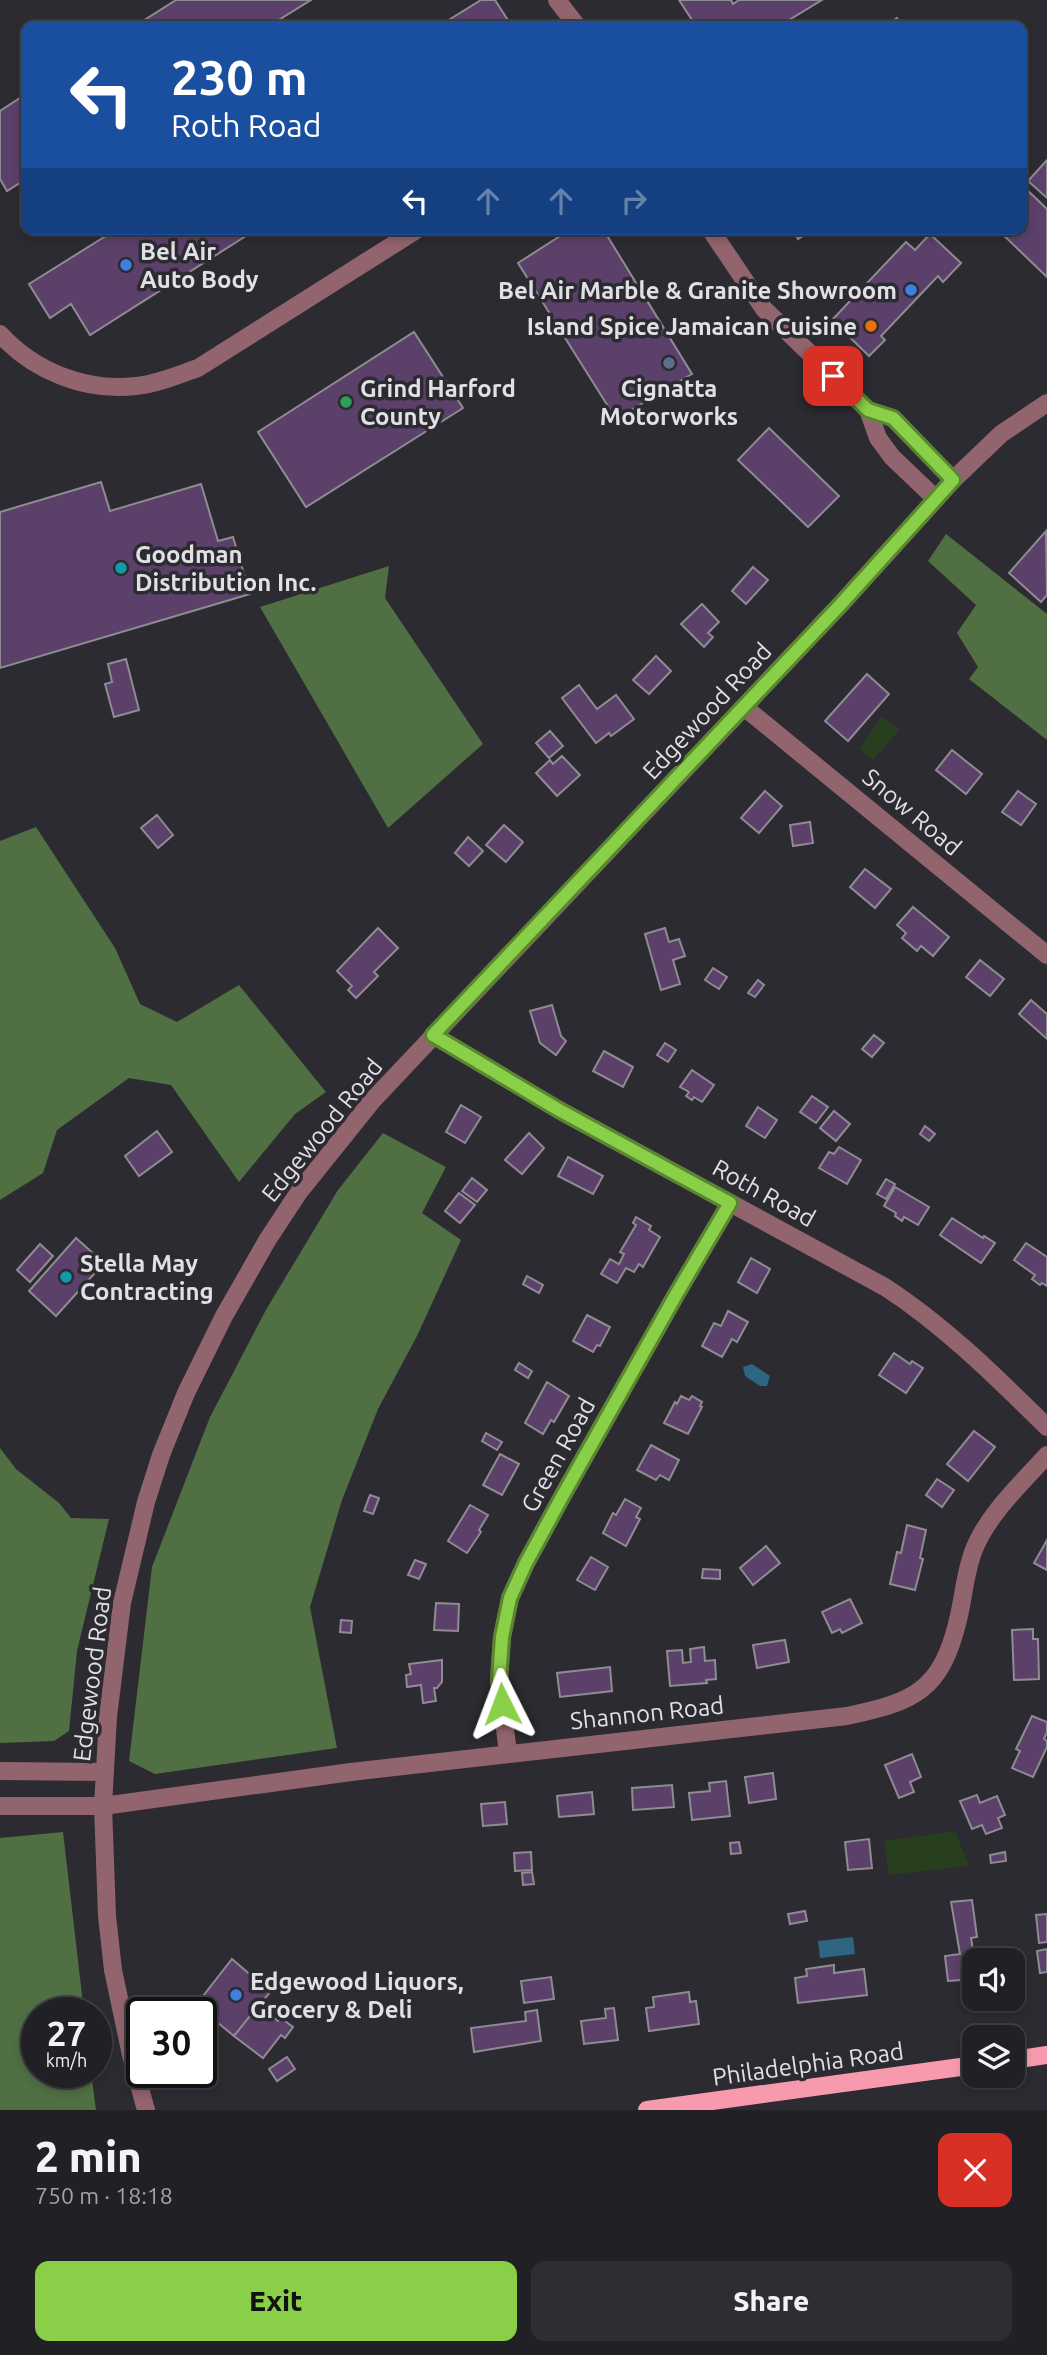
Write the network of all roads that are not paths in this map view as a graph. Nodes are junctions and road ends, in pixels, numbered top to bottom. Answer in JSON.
{"nodes":[{"id":1,"x":558,"y":0,"type":"edge"},
{"id":2,"x":573,"y":21,"type":"edge"},
{"id":3,"x":409,"y":235,"type":"edge"},
{"id":4,"x":714,"y":235,"type":"edge"},
{"id":5,"x":0,"y":334,"type":"edge"},
{"id":6,"x":1047,"y":403,"type":"edge"},
{"id":7,"x":868,"y":410,"type":"junction"},
{"id":8,"x":953,"y":480,"type":"junction"},
{"id":9,"x":936,"y":499,"type":"junction"},
{"id":10,"x":744,"y":707,"type":"junction"},
{"id":11,"x":1047,"y":955,"type":"edge"},
{"id":12,"x":433,"y":1035,"type":"junction"},
{"id":13,"x":730,"y":1203,"type":"junction"},
{"id":14,"x":1047,"y":1427,"type":"edge"},
{"id":15,"x":1047,"y":1455,"type":"edge"},
{"id":16,"x":508,"y":1753,"type":"junction"},
{"id":17,"x":0,"y":1771,"type":"edge"},
{"id":18,"x":104,"y":1772,"type":"junction"},
{"id":19,"x":0,"y":1806,"type":"edge"},
{"id":20,"x":103,"y":1806,"type":"junction"},
{"id":21,"x":1047,"y":2055,"type":"edge"},
{"id":22,"x":1025,"y":2058,"type":"edge"},
{"id":23,"x":962,"y":2067,"type":"edge"},
{"id":24,"x":146,"y":2110,"type":"edge"},
{"id":25,"x":647,"y":2110,"type":"edge"}],
"edges":[{"from":1,"to":2,"type":"street"},
{"from":3,"to":5,"type":"street"},
{"from":4,"to":7,"type":"street"},
{"from":6,"to":8,"type":"street","name":"Edgewood Road"},
{"from":7,"to":8,"type":"street"},
{"from":7,"to":9,"type":"street"},
{"from":8,"to":9,"type":"street","name":"Edgewood Road"},
{"from":9,"to":10,"type":"street","name":"Edgewood Road"},
{"from":10,"to":11,"type":"street","name":"Snow Road"},
{"from":10,"to":12,"type":"street","name":"Edgewood Road"},
{"from":12,"to":13,"type":"street","name":"Roth Road"},
{"from":12,"to":18,"type":"street","name":"Edgewood Road"},
{"from":13,"to":14,"type":"street","name":"Roth Road"},
{"from":13,"to":16,"type":"street","name":"Green Road"},
{"from":15,"to":16,"type":"street","name":"Shannon Road"},
{"from":16,"to":20,"type":"street","name":"Shannon Road"},
{"from":17,"to":18,"type":"street"},
{"from":18,"to":20,"type":"street","name":"Edgewood Road"},
{"from":19,"to":20,"type":"street","name":"Shannon Road"},
{"from":20,"to":24,"type":"street","name":"Edgewood Road"},
{"from":21,"to":22,"type":"main road"},
{"from":23,"to":25,"type":"main road","name":"Philadelphia Road"}]}
